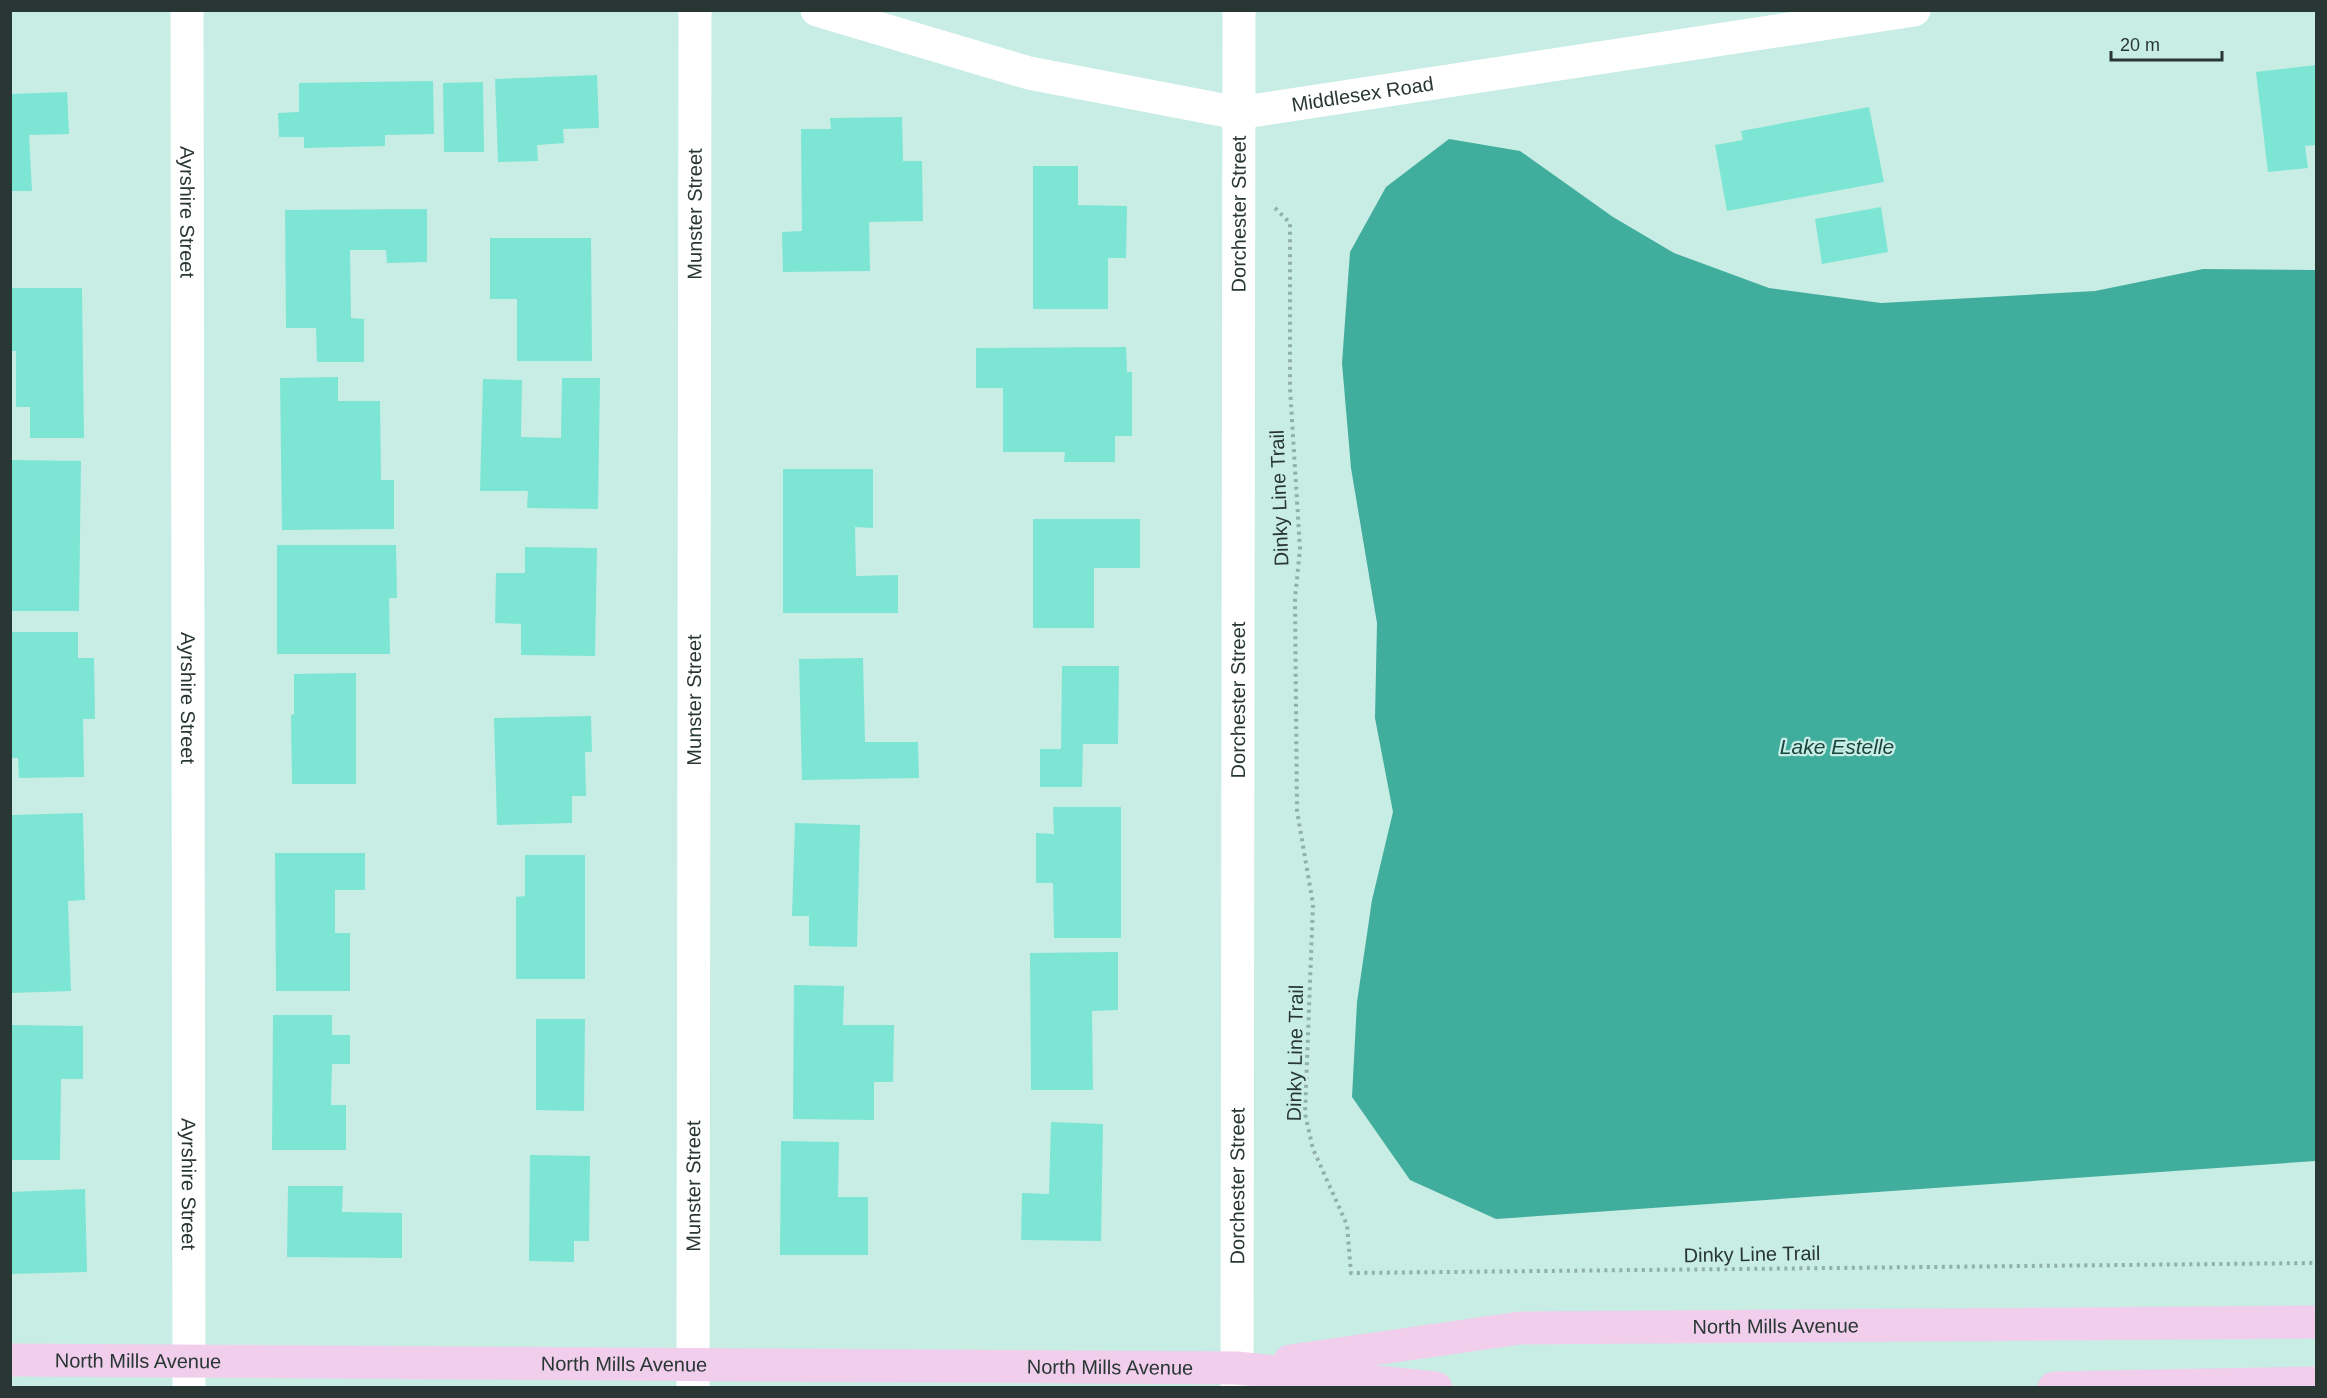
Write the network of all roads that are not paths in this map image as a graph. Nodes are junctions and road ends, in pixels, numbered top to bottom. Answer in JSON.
{"nodes":[{"id":1,"x":187,"y":10,"type":"edge"},
{"id":2,"x":695,"y":10,"type":"edge"},
{"id":3,"x":817,"y":10,"type":"edge"},
{"id":4,"x":1239,"y":10,"type":"edge"},
{"id":5,"x":1914,"y":10,"type":"edge"},
{"id":6,"x":1238,"y":113,"type":"junction"},
{"id":7,"x":2316,"y":1322,"type":"edge"},
{"id":8,"x":10,"y":1360,"type":"edge"},
{"id":9,"x":188,"y":1374,"type":"edge"},
{"id":10,"x":693,"y":1377,"type":"edge"},
{"id":11,"x":1237,"y":1378,"type":"edge"},
{"id":12,"x":2316,"y":1383,"type":"edge"},
{"id":13,"x":1436,"y":1388,"type":"edge"},
{"id":14,"x":2054,"y":1388,"type":"edge"}],
"edges":[{"from":1,"to":9,"type":"street","name":"Ayrshire Street"},
{"from":2,"to":10,"type":"street","name":"Munster Street"},
{"from":3,"to":6,"type":"street","name":"Middlesex Road"},
{"from":4,"to":6,"type":"street","name":"Dorchester Street"},
{"from":5,"to":6,"type":"street","name":"Middlesex Road"},
{"from":6,"to":11,"type":"street","name":"Dorchester Street"},
{"from":7,"to":11,"type":"main road","name":"North Mills Avenue"},
{"from":8,"to":9,"type":"main road","name":"North Mills Avenue"},
{"from":9,"to":10,"type":"main road","name":"North Mills Avenue"},
{"from":10,"to":11,"type":"main road","name":"North Mills Avenue"},
{"from":11,"to":13,"type":"main road","name":"North Mills Avenue"},
{"from":12,"to":14,"type":"main road"}]}
